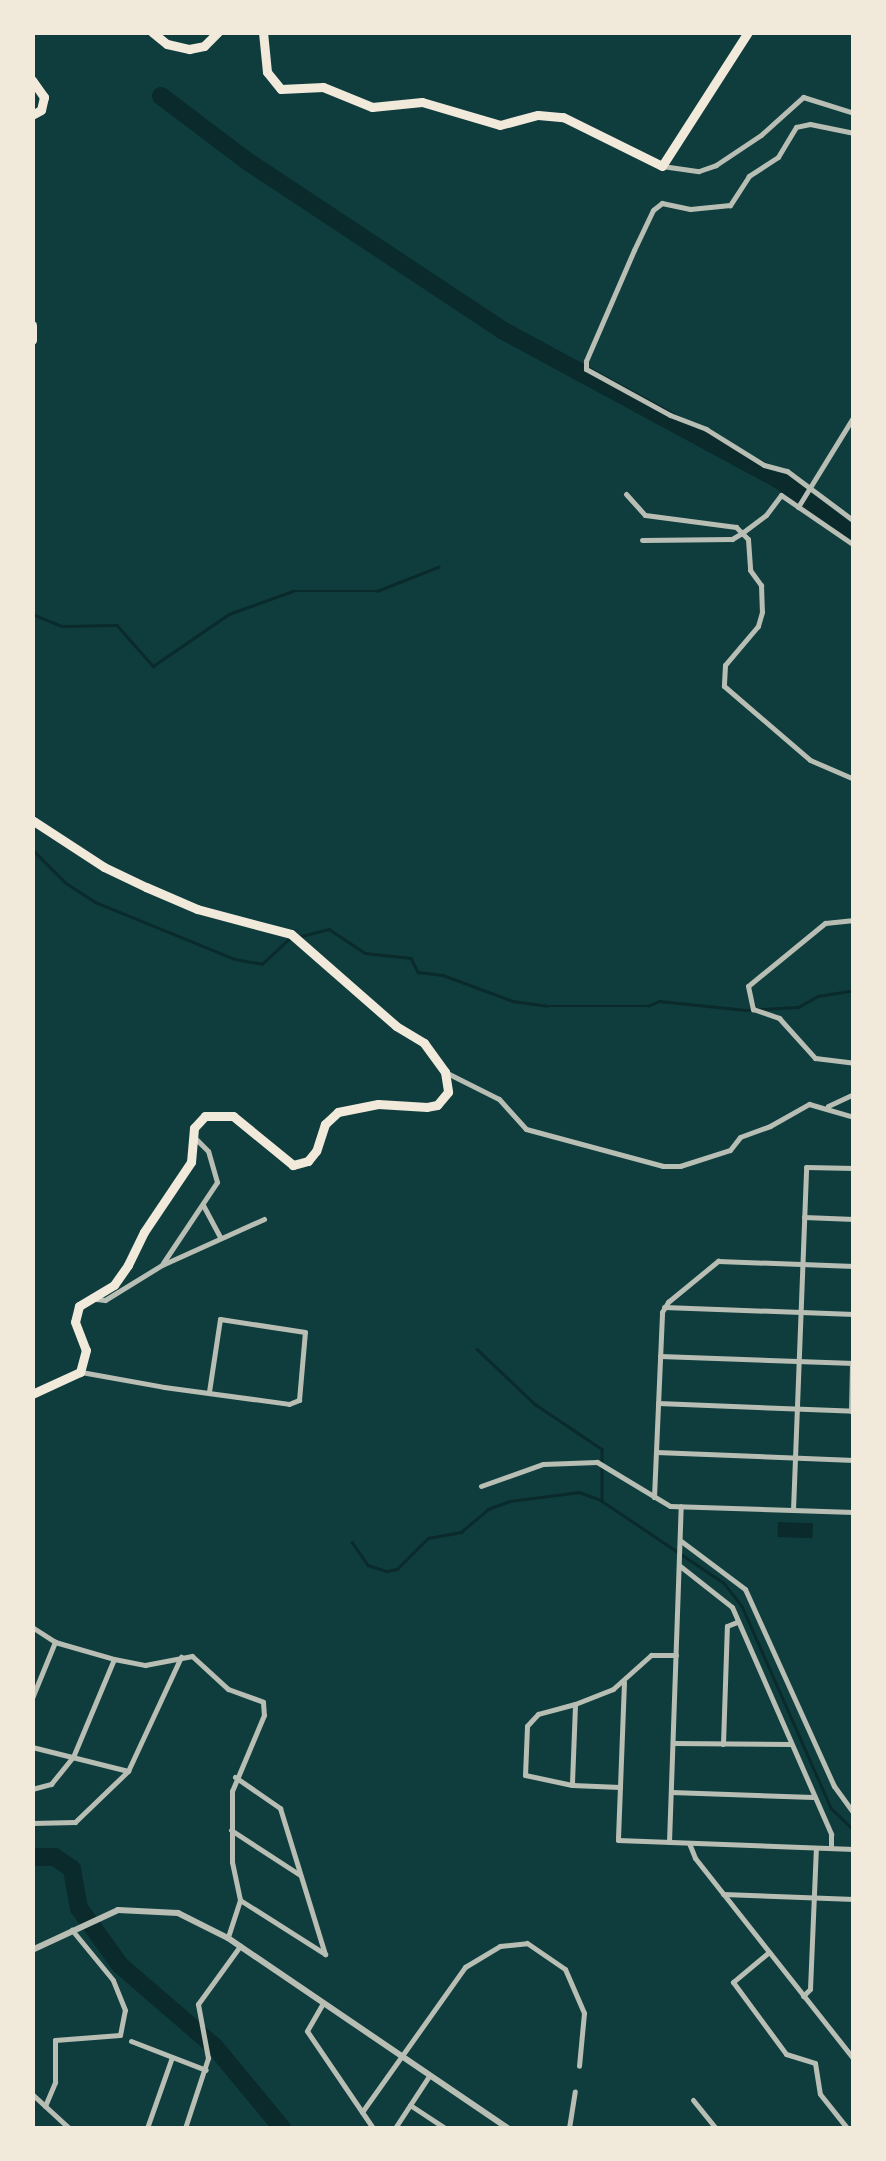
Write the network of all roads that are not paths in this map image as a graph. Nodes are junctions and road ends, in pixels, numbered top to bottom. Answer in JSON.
{"nodes":[{"id":1,"x":152,"y":32,"type":"edge"},
{"id":2,"x":218,"y":32,"type":"edge"},
{"id":3,"x":262,"y":32,"type":"edge"},
{"id":4,"x":748,"y":32,"type":"edge"},
{"id":5,"x":32,"y":80,"type":"edge"},
{"id":6,"x":854,"y":113,"type":"edge"},
{"id":7,"x":32,"y":115,"type":"edge"},
{"id":8,"x":854,"y":133,"type":"edge"},
{"id":9,"x":662,"y":166,"type":"junction"},
{"id":10,"x":32,"y":325,"type":"edge"},
{"id":11,"x":32,"y":340,"type":"edge"},
{"id":12,"x":854,"y":416,"type":"edge"},
{"id":13,"x":813,"y":488,"type":"junction"},
{"id":14,"x":626,"y":494,"type":"dead end"},
{"id":15,"x":798,"y":507,"type":"junction"},
{"id":16,"x":854,"y":521,"type":"edge"},
{"id":17,"x":742,"y":533,"type":"junction"},
{"id":18,"x":642,"y":540,"type":"dead end"},
{"id":19,"x":854,"y":545,"type":"edge"},
{"id":20,"x":854,"y":779,"type":"edge"},
{"id":21,"x":32,"y":820,"type":"edge"},
{"id":22,"x":854,"y":920,"type":"edge"},
{"id":23,"x":854,"y":1063,"type":"edge"},
{"id":24,"x":445,"y":1072,"type":"junction"},
{"id":25,"x":854,"y":1094,"type":"edge"},
{"id":26,"x":828,"y":1106,"type":"junction"},
{"id":27,"x":854,"y":1117,"type":"edge"},
{"id":28,"x":194,"y":1136,"type":"junction"},
{"id":29,"x":854,"y":1168,"type":"edge"},
{"id":30,"x":203,"y":1205,"type":"junction"},
{"id":31,"x":804,"y":1217,"type":"junction"},
{"id":32,"x":854,"y":1218,"type":"edge"},
{"id":33,"x":264,"y":1219,"type":"dead end"},
{"id":34,"x":220,"y":1237,"type":"junction"},
{"id":35,"x":802,"y":1264,"type":"junction"},
{"id":36,"x":162,"y":1265,"type":"junction"},
{"id":37,"x":854,"y":1266,"type":"edge"},
{"id":38,"x":96,"y":1299,"type":"junction"},
{"id":39,"x":664,"y":1308,"type":"junction"},
{"id":40,"x":801,"y":1312,"type":"junction"},
{"id":41,"x":854,"y":1314,"type":"edge"},
{"id":42,"x":660,"y":1356,"type":"junction"},
{"id":43,"x":799,"y":1361,"type":"junction"},
{"id":44,"x":853,"y":1363,"type":"edge"},
{"id":45,"x":80,"y":1372,"type":"junction"},
{"id":46,"x":209,"y":1392,"type":"junction"},
{"id":47,"x":32,"y":1394,"type":"edge"},
{"id":48,"x":658,"y":1403,"type":"junction"},
{"id":49,"x":797,"y":1409,"type":"junction"},
{"id":50,"x":852,"y":1411,"type":"edge"},
{"id":51,"x":656,"y":1452,"type":"junction"},
{"id":52,"x":795,"y":1458,"type":"junction"},
{"id":53,"x":854,"y":1460,"type":"edge"},
{"id":54,"x":481,"y":1486,"type":"dead end"},
{"id":55,"x":654,"y":1496,"type":"junction"},
{"id":56,"x":681,"y":1506,"type":"junction"},
{"id":57,"x":793,"y":1510,"type":"junction"},
{"id":58,"x":854,"y":1512,"type":"edge"},
{"id":59,"x":681,"y":1544,"type":"junction"},
{"id":60,"x":680,"y":1563,"type":"junction"},
{"id":61,"x":737,"y":1622,"type":"junction"},
{"id":62,"x":32,"y":1626,"type":"edge"},
{"id":63,"x":55,"y":1642,"type":"junction"},
{"id":64,"x":676,"y":1655,"type":"junction"},
{"id":65,"x":181,"y":1656,"type":"junction"},
{"id":66,"x":114,"y":1660,"type":"junction"},
{"id":67,"x":624,"y":1682,"type":"junction"},
{"id":68,"x":32,"y":1698,"type":"edge"},
{"id":69,"x":575,"y":1704,"type":"junction"},
{"id":70,"x":673,"y":1744,"type":"junction"},
{"id":71,"x":723,"y":1744,"type":"junction"},
{"id":72,"x":791,"y":1744,"type":"junction"},
{"id":73,"x":32,"y":1748,"type":"edge"},
{"id":74,"x":73,"y":1758,"type":"junction"},
{"id":75,"x":128,"y":1771,"type":"junction"},
{"id":76,"x":235,"y":1777,"type":"junction"},
{"id":77,"x":572,"y":1785,"type":"junction"},
{"id":78,"x":620,"y":1787,"type":"junction"},
{"id":79,"x":32,"y":1790,"type":"edge"},
{"id":80,"x":671,"y":1792,"type":"junction"},
{"id":81,"x":814,"y":1796,"type":"junction"},
{"id":82,"x":854,"y":1814,"type":"edge"},
{"id":83,"x":32,"y":1823,"type":"edge"},
{"id":84,"x":231,"y":1830,"type":"junction"},
{"id":85,"x":669,"y":1842,"type":"junction"},
{"id":86,"x":689,"y":1843,"type":"junction"},
{"id":87,"x":816,"y":1848,"type":"junction"},
{"id":88,"x":832,"y":1848,"type":"junction"},
{"id":89,"x":854,"y":1849,"type":"edge"},
{"id":90,"x":302,"y":1877,"type":"junction"},
{"id":91,"x":723,"y":1894,"type":"junction"},
{"id":92,"x":814,"y":1898,"type":"junction"},
{"id":93,"x":854,"y":1899,"type":"edge"},
{"id":94,"x":240,"y":1900,"type":"junction"},
{"id":95,"x":72,"y":1930,"type":"junction"},
{"id":96,"x":228,"y":1938,"type":"junction"},
{"id":97,"x":240,"y":1946,"type":"junction"},
{"id":98,"x":32,"y":1950,"type":"edge"},
{"id":99,"x":768,"y":1952,"type":"junction"},
{"id":100,"x":803,"y":1996,"type":"junction"},
{"id":101,"x":323,"y":2002,"type":"junction"},
{"id":102,"x":130,"y":2041,"type":"dead end"},
{"id":103,"x":172,"y":2057,"type":"junction"},
{"id":104,"x":853,"y":2058,"type":"edge"},
{"id":105,"x":404,"y":2059,"type":"junction"},
{"id":106,"x":579,"y":2066,"type":"dead end"},
{"id":107,"x":206,"y":2070,"type":"junction"},
{"id":108,"x":429,"y":2076,"type":"junction"},
{"id":109,"x":575,"y":2091,"type":"dead end"},
{"id":110,"x":32,"y":2094,"type":"edge"},
{"id":111,"x":692,"y":2100,"type":"dead end"},
{"id":112,"x":410,"y":2105,"type":"junction"},
{"id":113,"x":45,"y":2106,"type":"junction"},
{"id":114,"x":362,"y":2112,"type":"junction"},
{"id":115,"x":69,"y":2128,"type":"edge"},
{"id":116,"x":147,"y":2128,"type":"edge"},
{"id":117,"x":184,"y":2128,"type":"edge"},
{"id":118,"x":373,"y":2128,"type":"edge"},
{"id":119,"x":395,"y":2128,"type":"edge"},
{"id":120,"x":445,"y":2128,"type":"edge"},
{"id":121,"x":508,"y":2128,"type":"edge"},
{"id":122,"x":569,"y":2128,"type":"edge"},
{"id":123,"x":716,"y":2128,"type":"edge"},
{"id":124,"x":847,"y":2128,"type":"edge"}],
"edges":[{"from":1,"to":2,"type":"main road"},
{"from":3,"to":9,"type":"main road"},
{"from":4,"to":9,"type":"main road"},
{"from":5,"to":7,"type":"main road"},
{"from":6,"to":9,"type":"street"},
{"from":8,"to":13,"type":"street"},
{"from":10,"to":11,"type":"main road"},
{"from":12,"to":13,"type":"street"},
{"from":13,"to":15,"type":"street"},
{"from":13,"to":16,"type":"street"},
{"from":14,"to":17,"type":"street"},
{"from":15,"to":17,"type":"street"},
{"from":15,"to":19,"type":"street"},
{"from":17,"to":18,"type":"street"},
{"from":17,"to":20,"type":"street"},
{"from":21,"to":24,"type":"main road"},
{"from":22,"to":23,"type":"street"},
{"from":24,"to":26,"type":"street"},
{"from":24,"to":28,"type":"main road"},
{"from":25,"to":26,"type":"street"},
{"from":26,"to":27,"type":"street"},
{"from":28,"to":30,"type":"street"},
{"from":28,"to":38,"type":"main road"},
{"from":29,"to":31,"type":"street"},
{"from":30,"to":34,"type":"street"},
{"from":30,"to":36,"type":"street"},
{"from":31,"to":32,"type":"street"},
{"from":31,"to":35,"type":"street"},
{"from":33,"to":34,"type":"street"},
{"from":34,"to":36,"type":"street"},
{"from":35,"to":37,"type":"street"},
{"from":35,"to":39,"type":"street"},
{"from":35,"to":40,"type":"street"},
{"from":36,"to":38,"type":"street"},
{"from":38,"to":45,"type":"main road"},
{"from":39,"to":40,"type":"street"},
{"from":39,"to":42,"type":"street"},
{"from":40,"to":41,"type":"street"},
{"from":40,"to":43,"type":"street"},
{"from":42,"to":43,"type":"street"},
{"from":42,"to":48,"type":"street"},
{"from":43,"to":44,"type":"street"},
{"from":43,"to":49,"type":"street"},
{"from":44,"to":50,"type":"street"},
{"from":45,"to":46,"type":"street"},
{"from":45,"to":47,"type":"main road"},
{"from":46,"to":46,"type":"street"},
{"from":48,"to":49,"type":"street"},
{"from":48,"to":51,"type":"street"},
{"from":49,"to":50,"type":"street"},
{"from":49,"to":52,"type":"street"},
{"from":51,"to":52,"type":"street"},
{"from":51,"to":55,"type":"street"},
{"from":52,"to":53,"type":"street"},
{"from":52,"to":57,"type":"street"},
{"from":54,"to":55,"type":"street"},
{"from":55,"to":56,"type":"street"},
{"from":56,"to":57,"type":"street"},
{"from":56,"to":59,"type":"street"},
{"from":57,"to":58,"type":"street"},
{"from":59,"to":60,"type":"street"},
{"from":59,"to":82,"type":"street"},
{"from":60,"to":61,"type":"street"},
{"from":60,"to":64,"type":"street"},
{"from":61,"to":71,"type":"street"},
{"from":61,"to":72,"type":"street"},
{"from":62,"to":63,"type":"street"},
{"from":63,"to":66,"type":"street"},
{"from":63,"to":68,"type":"street"},
{"from":64,"to":67,"type":"street"},
{"from":64,"to":70,"type":"street"},
{"from":65,"to":66,"type":"street"},
{"from":65,"to":75,"type":"street"},
{"from":65,"to":76,"type":"street"},
{"from":66,"to":74,"type":"street"},
{"from":67,"to":69,"type":"street"},
{"from":67,"to":78,"type":"street"},
{"from":69,"to":77,"type":"street"},
{"from":69,"to":77,"type":"street"},
{"from":70,"to":71,"type":"street"},
{"from":70,"to":80,"type":"street"},
{"from":71,"to":72,"type":"street"},
{"from":72,"to":81,"type":"street"},
{"from":73,"to":74,"type":"street"},
{"from":74,"to":75,"type":"street"},
{"from":74,"to":79,"type":"street"},
{"from":75,"to":83,"type":"street"},
{"from":76,"to":84,"type":"street"},
{"from":76,"to":90,"type":"street"},
{"from":77,"to":78,"type":"street"},
{"from":78,"to":85,"type":"street"},
{"from":80,"to":81,"type":"street"},
{"from":80,"to":85,"type":"street"},
{"from":81,"to":88,"type":"street"},
{"from":84,"to":90,"type":"street"},
{"from":84,"to":94,"type":"street"},
{"from":85,"to":86,"type":"street"},
{"from":86,"to":87,"type":"street"},
{"from":86,"to":91,"type":"street"},
{"from":87,"to":88,"type":"street"},
{"from":87,"to":92,"type":"street"},
{"from":88,"to":89,"type":"street"},
{"from":90,"to":94,"type":"street"},
{"from":91,"to":92,"type":"street"},
{"from":91,"to":99,"type":"street"},
{"from":92,"to":93,"type":"street"},
{"from":92,"to":100,"type":"street"},
{"from":94,"to":96,"type":"street"},
{"from":95,"to":96,"type":"street"},
{"from":95,"to":98,"type":"street"},
{"from":95,"to":113,"type":"street"},
{"from":96,"to":97,"type":"street"},
{"from":97,"to":101,"type":"street"},
{"from":97,"to":107,"type":"street"},
{"from":99,"to":100,"type":"street"},
{"from":99,"to":124,"type":"street"},
{"from":100,"to":104,"type":"street"},
{"from":101,"to":105,"type":"street"},
{"from":101,"to":114,"type":"street"},
{"from":102,"to":103,"type":"street"},
{"from":103,"to":107,"type":"street"},
{"from":103,"to":116,"type":"street"},
{"from":105,"to":106,"type":"street"},
{"from":105,"to":108,"type":"street"},
{"from":105,"to":114,"type":"street"},
{"from":107,"to":117,"type":"street"},
{"from":108,"to":112,"type":"street"},
{"from":108,"to":121,"type":"street"},
{"from":109,"to":122,"type":"street"},
{"from":110,"to":113,"type":"street"},
{"from":111,"to":123,"type":"street"},
{"from":112,"to":119,"type":"street"},
{"from":112,"to":120,"type":"street"},
{"from":113,"to":115,"type":"street"},
{"from":114,"to":118,"type":"street"}]}
